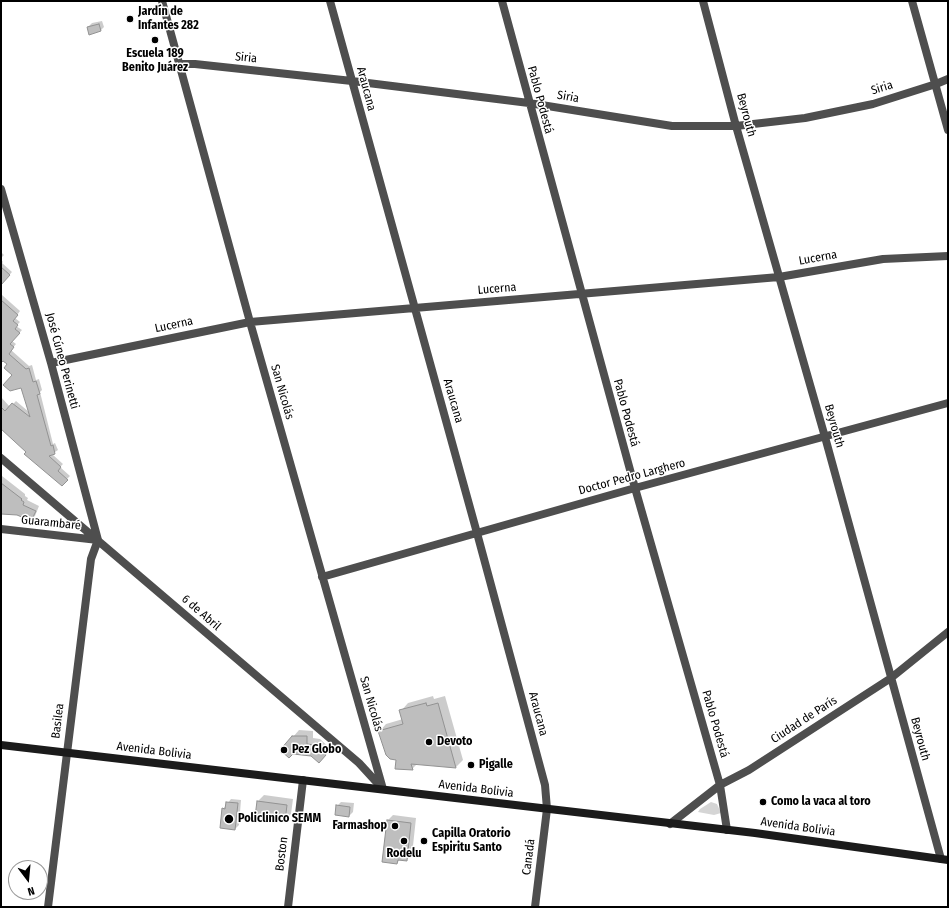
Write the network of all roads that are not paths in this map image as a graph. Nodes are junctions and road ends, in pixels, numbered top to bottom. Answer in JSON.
{"nodes":[{"id":1,"x":162,"y":1,"type":"edge"},
{"id":2,"x":330,"y":1,"type":"edge"},
{"id":3,"x":502,"y":1,"type":"edge"},
{"id":4,"x":703,"y":1,"type":"edge"},
{"id":5,"x":912,"y":1,"type":"edge"},
{"id":6,"x":179,"y":64,"type":"junction"},
{"id":7,"x":948,"y":79,"type":"edge"},
{"id":8,"x":352,"y":81,"type":"junction"},
{"id":9,"x":936,"y":84,"type":"junction"},
{"id":10,"x":528,"y":103,"type":"junction"},
{"id":11,"x":736,"y":126,"type":"junction"},
{"id":12,"x":948,"y":130,"type":"edge"},
{"id":13,"x":1,"y":189,"type":"edge"},
{"id":14,"x":948,"y":256,"type":"edge"},
{"id":15,"x":779,"y":277,"type":"junction"},
{"id":16,"x":581,"y":293,"type":"junction"},
{"id":17,"x":414,"y":308,"type":"junction"},
{"id":18,"x":250,"y":322,"type":"junction"},
{"id":19,"x":51,"y":363,"type":"junction"},
{"id":20,"x":948,"y":403,"type":"edge"},
{"id":21,"x":825,"y":437,"type":"junction"},
{"id":22,"x":1,"y":458,"type":"edge"},
{"id":23,"x":635,"y":488,"type":"junction"},
{"id":24,"x":1,"y":529,"type":"edge"},
{"id":25,"x":477,"y":533,"type":"junction"},
{"id":26,"x":98,"y":540,"type":"junction"},
{"id":27,"x":322,"y":577,"type":"junction"},
{"id":28,"x":948,"y":632,"type":"edge"},
{"id":29,"x":891,"y":678,"type":"junction"},
{"id":30,"x":1,"y":745,"type":"edge"},
{"id":31,"x":66,"y":753,"type":"junction"},
{"id":32,"x":304,"y":780,"type":"junction"},
{"id":33,"x":720,"y":785,"type":"junction"},
{"id":34,"x":383,"y":790,"type":"junction"},
{"id":35,"x":547,"y":809,"type":"junction"},
{"id":36,"x":670,"y":824,"type":"junction"},
{"id":37,"x":727,"y":830,"type":"junction"},
{"id":38,"x":944,"y":859,"type":"edge"},
{"id":39,"x":48,"y":907,"type":"edge"},
{"id":40,"x":288,"y":907,"type":"edge"},
{"id":41,"x":535,"y":907,"type":"edge"}],
"edges":[{"from":1,"to":6,"type":"street","name":"San Nicolás"},
{"from":2,"to":8,"type":"street","name":"Araucana"},
{"from":3,"to":10,"type":"street","name":"Pablo Podestá"},
{"from":4,"to":11,"type":"street","name":"Beyrouth"},
{"from":5,"to":9,"type":"street"},
{"from":6,"to":8,"type":"street","name":"Siria"},
{"from":6,"to":18,"type":"street","name":"San Nicolás"},
{"from":7,"to":9,"type":"street","name":"Siria"},
{"from":8,"to":10,"type":"street","name":"Siria"},
{"from":8,"to":17,"type":"street","name":"Araucana"},
{"from":9,"to":11,"type":"street","name":"Siria"},
{"from":9,"to":12,"type":"street"},
{"from":10,"to":11,"type":"street","name":"Siria"},
{"from":10,"to":16,"type":"street","name":"Pablo Podestá"},
{"from":11,"to":15,"type":"street","name":"Beyrouth"},
{"from":13,"to":19,"type":"street","name":"José Cúneo Perinetti"},
{"from":14,"to":15,"type":"street","name":"Lucerna"},
{"from":15,"to":16,"type":"street","name":"Lucerna"},
{"from":15,"to":21,"type":"street","name":"Beyrouth"},
{"from":16,"to":17,"type":"street","name":"Lucerna"},
{"from":16,"to":23,"type":"street","name":"Pablo Podestá"},
{"from":17,"to":18,"type":"street","name":"Lucerna"},
{"from":17,"to":25,"type":"street","name":"Araucana"},
{"from":18,"to":19,"type":"street","name":"Lucerna"},
{"from":18,"to":27,"type":"street","name":"San Nicolás"},
{"from":19,"to":26,"type":"street","name":"José Cúneo Perinetti"},
{"from":20,"to":21,"type":"street","name":"Doctor Pedro Larghero"},
{"from":21,"to":23,"type":"street","name":"Doctor Pedro Larghero"},
{"from":21,"to":29,"type":"street","name":"Beyrouth"},
{"from":22,"to":26,"type":"street","name":"6 de Abril"},
{"from":23,"to":25,"type":"street","name":"Doctor Pedro Larghero"},
{"from":23,"to":33,"type":"street","name":"Pablo Podestá"},
{"from":24,"to":26,"type":"street","name":"Guarambaré"},
{"from":25,"to":27,"type":"street","name":"Doctor Pedro Larghero"},
{"from":25,"to":35,"type":"street","name":"Araucana"},
{"from":26,"to":31,"type":"street","name":"Basilea"},
{"from":26,"to":34,"type":"street","name":"6 de Abril"},
{"from":27,"to":34,"type":"street","name":"San Nicolás"},
{"from":28,"to":29,"type":"street","name":"Ciudad de París"},
{"from":29,"to":33,"type":"street","name":"Ciudad de París"},
{"from":29,"to":38,"type":"street","name":"Beyrouth"},
{"from":30,"to":31,"type":"street","name":"Avenida Bolivia"},
{"from":31,"to":32,"type":"street","name":"Avenida Bolivia"},
{"from":31,"to":39,"type":"street","name":"Basilea"},
{"from":32,"to":34,"type":"street","name":"Avenida Bolivia"},
{"from":32,"to":40,"type":"street","name":"Boston"},
{"from":33,"to":36,"type":"street","name":"Ciudad de París"},
{"from":33,"to":37,"type":"street","name":"Pablo Podestá"},
{"from":34,"to":35,"type":"street","name":"Avenida Bolivia"},
{"from":35,"to":36,"type":"street","name":"Avenida Bolivia"},
{"from":35,"to":41,"type":"street","name":"Canadá"},
{"from":36,"to":37,"type":"street","name":"Avenida Bolivia"},
{"from":37,"to":38,"type":"street","name":"Avenida Bolivia"}]}
